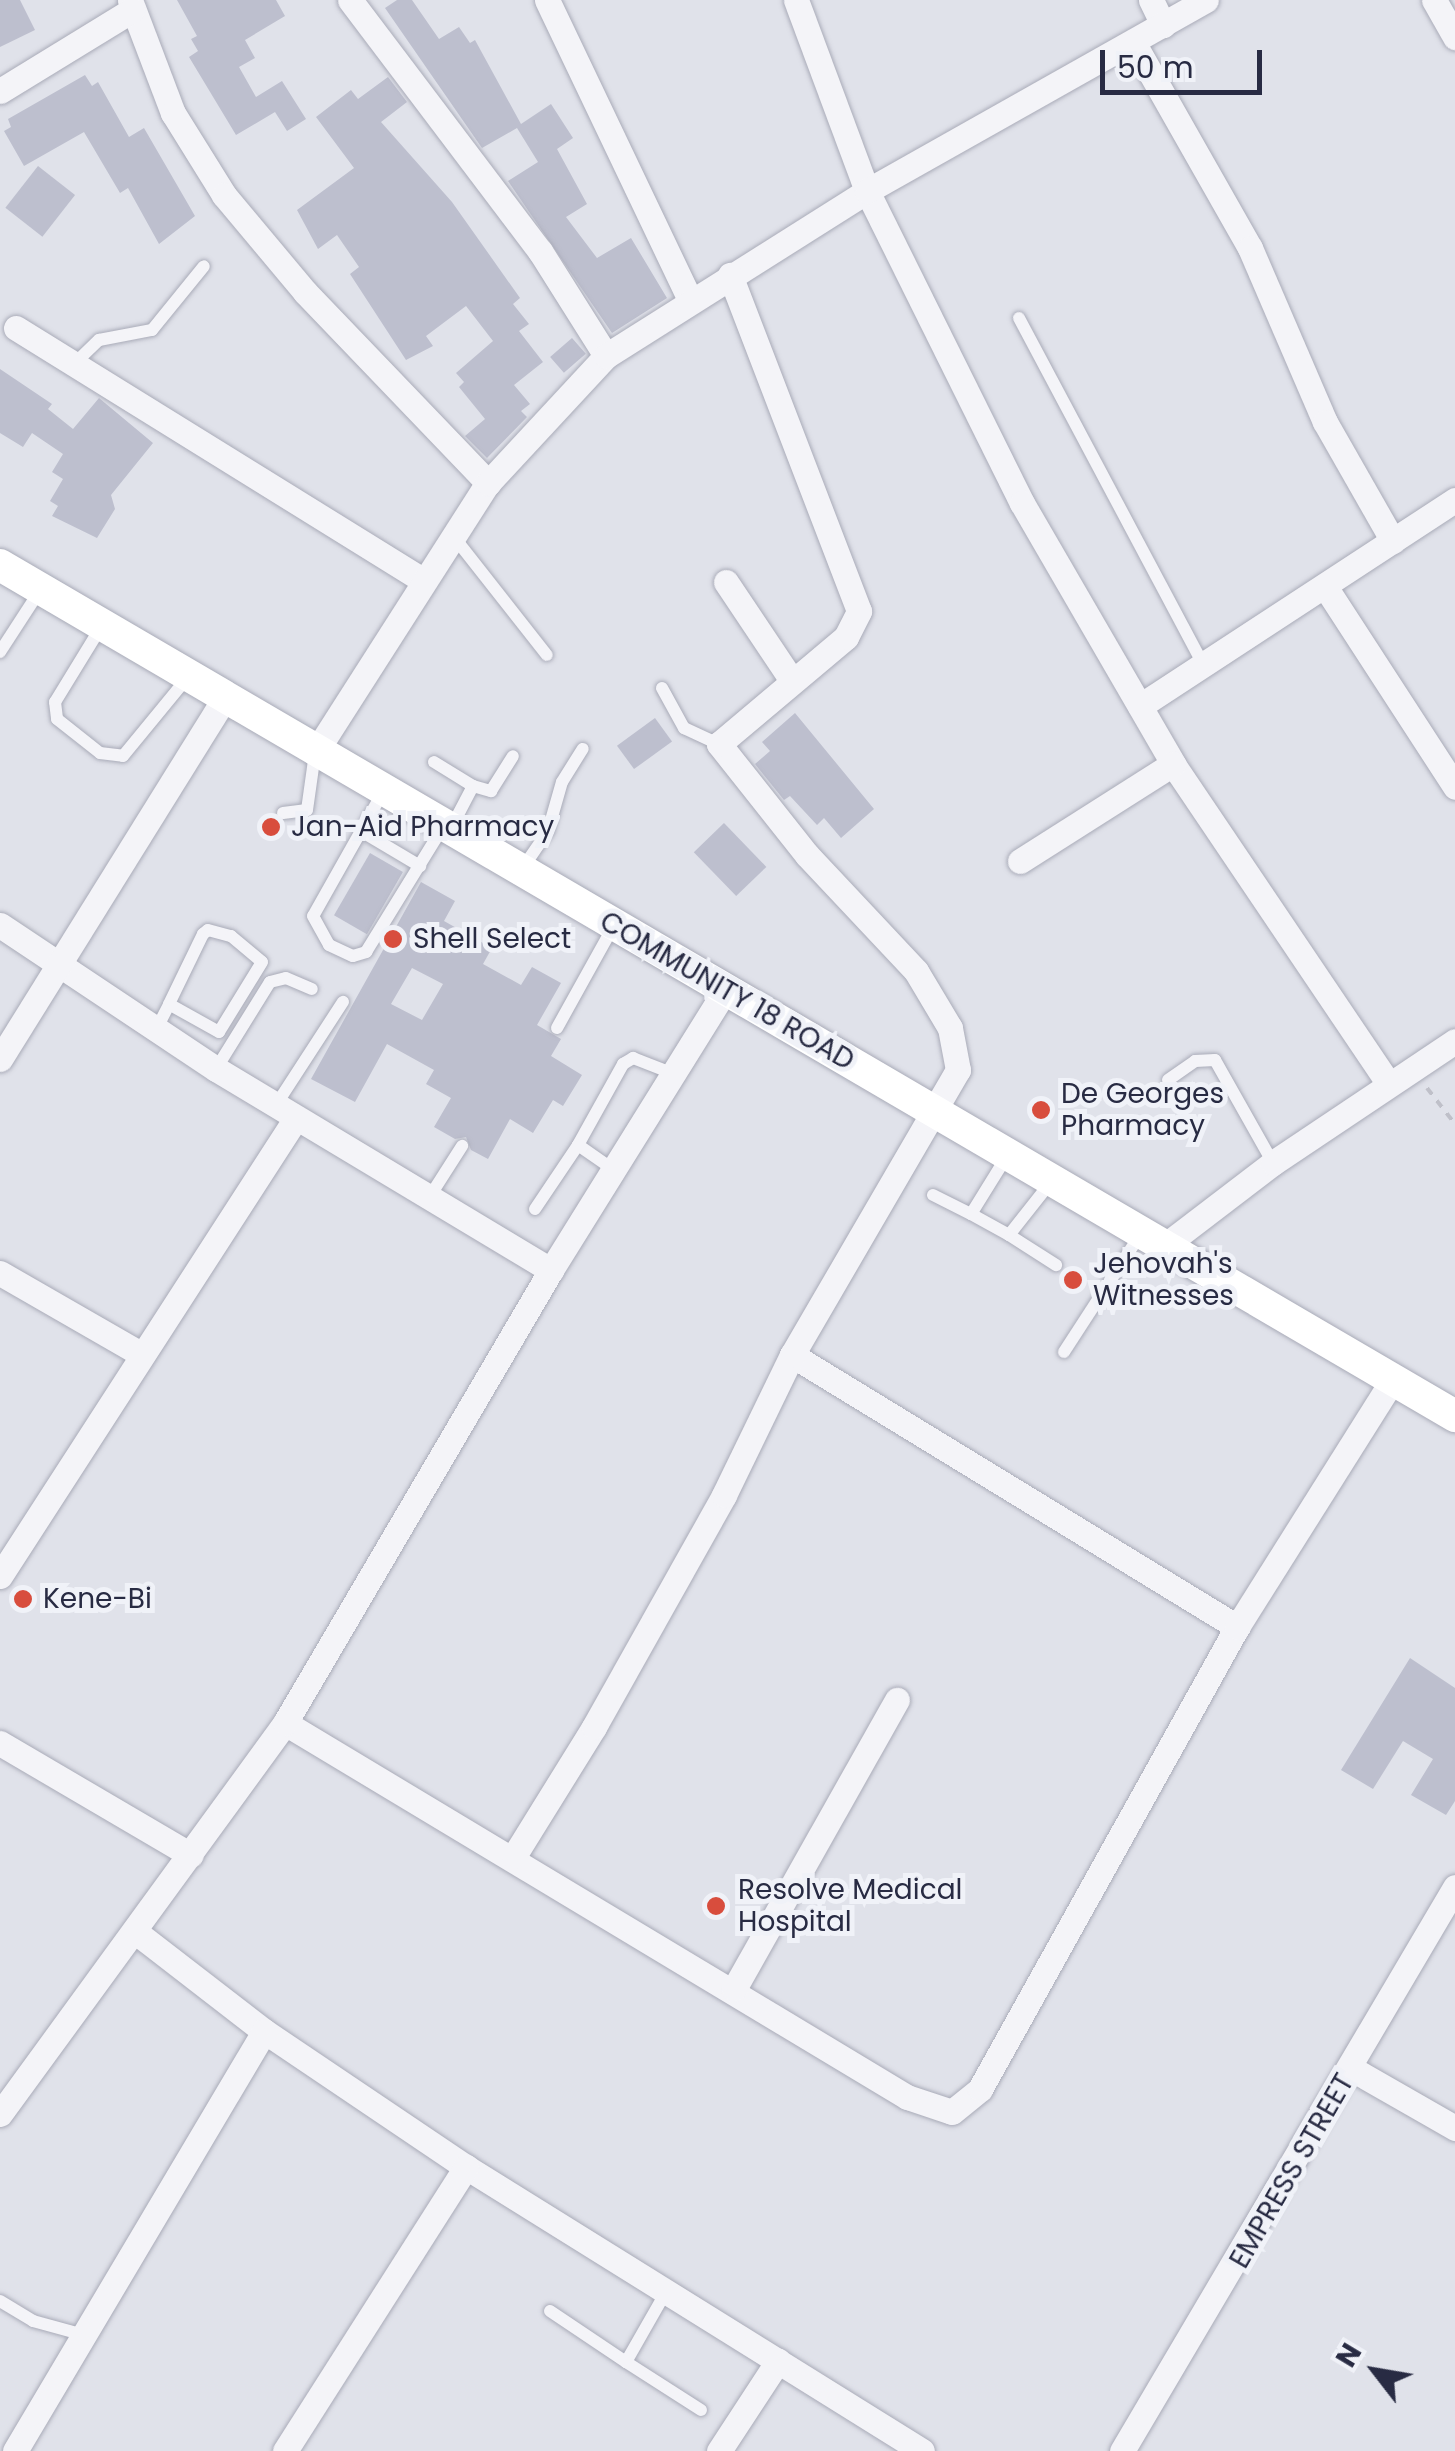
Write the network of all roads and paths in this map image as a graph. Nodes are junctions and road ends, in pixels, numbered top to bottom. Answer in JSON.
{"nodes":[{"id":1,"x":350,"y":0,"type":"edge"},
{"id":2,"x":547,"y":0,"type":"edge"},
{"id":3,"x":796,"y":0,"type":"edge"},
{"id":4,"x":1152,"y":0,"type":"edge"},
{"id":5,"x":1206,"y":0,"type":"edge"},
{"id":6,"x":1434,"y":0,"type":"edge"},
{"id":7,"x":131,"y":5,"type":"edge"},
{"id":8,"x":1164,"y":25,"type":"junction"},
{"id":9,"x":1455,"y":37,"type":"edge"},
{"id":10,"x":1133,"y":42,"type":"junction"},
{"id":11,"x":0,"y":91,"type":"edge"},
{"id":12,"x":867,"y":191,"type":"junction"},
{"id":13,"x":204,"y":266,"type":"dead end"},
{"id":14,"x":730,"y":275,"type":"junction"},
{"id":15,"x":689,"y":298,"type":"junction"},
{"id":16,"x":1019,"y":318,"type":"dead end"},
{"id":17,"x":16,"y":328,"type":"dead end"},
{"id":18,"x":606,"y":356,"type":"junction"},
{"id":19,"x":74,"y":364,"type":"junction"},
{"id":20,"x":488,"y":483,"type":"junction"},
{"id":21,"x":1455,"y":500,"type":"edge"},
{"id":22,"x":452,"y":535,"type":"junction"},
{"id":23,"x":1393,"y":541,"type":"junction"},
{"id":24,"x":0,"y":566,"type":"edge"},
{"id":25,"x":422,"y":580,"type":"junction"},
{"id":26,"x":726,"y":582,"type":"dead end"},
{"id":27,"x":1326,"y":588,"type":"junction"},
{"id":28,"x":41,"y":590,"type":"junction"},
{"id":29,"x":101,"y":627,"type":"junction"},
{"id":30,"x":0,"y":652,"type":"edge"},
{"id":31,"x":547,"y":654,"type":"dead end"},
{"id":32,"x":1204,"y":666,"type":"junction"},
{"id":33,"x":187,"y":678,"type":"junction"},
{"id":34,"x":791,"y":680,"type":"junction"},
{"id":35,"x":662,"y":688,"type":"dead end"},
{"id":36,"x":224,"y":699,"type":"junction"},
{"id":37,"x":1140,"y":706,"type":"junction"},
{"id":38,"x":718,"y":744,"type":"junction"},
{"id":39,"x":583,"y":749,"type":"dead end"},
{"id":40,"x":316,"y":753,"type":"junction"},
{"id":41,"x":513,"y":756,"type":"dead end"},
{"id":42,"x":434,"y":762,"type":"dead end"},
{"id":43,"x":1173,"y":764,"type":"junction"},
{"id":44,"x":473,"y":786,"type":"junction"},
{"id":45,"x":1455,"y":786,"type":"edge"},
{"id":46,"x":383,"y":792,"type":"junction"},
{"id":47,"x":283,"y":812,"type":"dead end"},
{"id":48,"x":447,"y":828,"type":"junction"},
{"id":49,"x":360,"y":830,"type":"junction"},
{"id":50,"x":1020,"y":861,"type":"dead end"},
{"id":51,"x":420,"y":866,"type":"junction"},
{"id":52,"x":521,"y":871,"type":"junction"},
{"id":53,"x":0,"y":925,"type":"edge"},
{"id":54,"x":614,"y":925,"type":"junction"},
{"id":55,"x":58,"y":966,"type":"junction"},
{"id":56,"x":312,"y":989,"type":"dead end"},
{"id":57,"x":726,"y":989,"type":"junction"},
{"id":58,"x":343,"y":1002,"type":"dead end"},
{"id":59,"x":169,"y":1004,"type":"junction"},
{"id":60,"x":556,"y":1028,"type":"dead end"},
{"id":61,"x":156,"y":1030,"type":"junction"},
{"id":62,"x":1455,"y":1041,"type":"edge"},
{"id":63,"x":0,"y":1059,"type":"edge"},
{"id":64,"x":1411,"y":1067,"type":"junction"},
{"id":65,"x":216,"y":1069,"type":"junction"},
{"id":66,"x":674,"y":1074,"type":"junction"},
{"id":67,"x":1168,"y":1080,"type":"dead end"},
{"id":68,"x":1388,"y":1084,"type":"junction"},
{"id":69,"x":286,"y":1111,"type":"junction"},
{"id":70,"x":934,"y":1113,"type":"junction"},
{"id":71,"x":1455,"y":1124,"type":"edge"},
{"id":72,"x":578,"y":1144,"type":"junction"},
{"id":73,"x":462,"y":1146,"type":"dead end"},
{"id":74,"x":1007,"y":1156,"type":"junction"},
{"id":75,"x":1273,"y":1163,"type":"junction"},
{"id":76,"x":614,"y":1170,"type":"junction"},
{"id":77,"x":1051,"y":1182,"type":"junction"},
{"id":78,"x":432,"y":1192,"type":"junction"},
{"id":79,"x":934,"y":1196,"type":"dead end"},
{"id":80,"x":535,"y":1209,"type":"dead end"},
{"id":81,"x":970,"y":1214,"type":"junction"},
{"id":82,"x":1009,"y":1236,"type":"junction"},
{"id":83,"x":1152,"y":1240,"type":"junction"},
{"id":84,"x":1056,"y":1265,"type":"dead end"},
{"id":85,"x":551,"y":1270,"type":"junction"},
{"id":86,"x":0,"y":1273,"type":"edge"},
{"id":87,"x":1064,"y":1352,"type":"dead end"},
{"id":88,"x":141,"y":1354,"type":"junction"},
{"id":89,"x":792,"y":1355,"type":"junction"},
{"id":90,"x":1393,"y":1380,"type":"junction"},
{"id":91,"x":1455,"y":1416,"type":"edge"},
{"id":92,"x":0,"y":1576,"type":"edge"},
{"id":93,"x":1237,"y":1627,"type":"junction"},
{"id":94,"x":897,"y":1700,"type":"dead end"},
{"id":95,"x":284,"y":1723,"type":"junction"},
{"id":96,"x":0,"y":1743,"type":"edge"},
{"id":97,"x":192,"y":1855,"type":"junction"},
{"id":98,"x":514,"y":1856,"type":"junction"},
{"id":99,"x":1455,"y":1887,"type":"edge"},
{"id":100,"x":137,"y":1932,"type":"junction"},
{"id":101,"x":734,"y":1989,"type":"junction"},
{"id":102,"x":264,"y":2032,"type":"junction"},
{"id":103,"x":1352,"y":2070,"type":"junction"},
{"id":104,"x":0,"y":2114,"type":"edge"},
{"id":105,"x":1455,"y":2128,"type":"edge"},
{"id":106,"x":466,"y":2167,"type":"junction"},
{"id":107,"x":666,"y":2292,"type":"junction"},
{"id":108,"x":0,"y":2302,"type":"edge"},
{"id":109,"x":550,"y":2311,"type":"dead end"},
{"id":110,"x":87,"y":2336,"type":"junction"},
{"id":111,"x":778,"y":2361,"type":"junction"},
{"id":112,"x":626,"y":2362,"type":"junction"},
{"id":113,"x":701,"y":2410,"type":"dead end"},
{"id":114,"x":15,"y":2451,"type":"edge"},
{"id":115,"x":285,"y":2451,"type":"edge"},
{"id":116,"x":719,"y":2451,"type":"edge"},
{"id":117,"x":922,"y":2451,"type":"edge"},
{"id":118,"x":1122,"y":2451,"type":"edge"}],
"edges":[{"from":1,"to":18,"type":"street"},
{"from":2,"to":15,"type":"street"},
{"from":3,"to":12,"type":"street"},
{"from":4,"to":8,"type":"street"},
{"from":5,"to":8,"type":"street"},
{"from":6,"to":9,"type":"street"},
{"from":7,"to":11,"type":"street"},
{"from":7,"to":20,"type":"street"},
{"from":8,"to":10,"type":"street"},
{"from":10,"to":12,"type":"street"},
{"from":10,"to":23,"type":"street"},
{"from":12,"to":14,"type":"street"},
{"from":12,"to":37,"type":"street"},
{"from":13,"to":19,"type":"lane"},
{"from":14,"to":15,"type":"street"},
{"from":14,"to":34,"type":"street"},
{"from":15,"to":18,"type":"street"},
{"from":16,"to":32,"type":"lane"},
{"from":17,"to":19,"type":"street"},
{"from":18,"to":20,"type":"street"},
{"from":19,"to":25,"type":"street"},
{"from":20,"to":22,"type":"street"},
{"from":21,"to":23,"type":"street"},
{"from":22,"to":25,"type":"street"},
{"from":22,"to":31,"type":"lane"},
{"from":23,"to":27,"type":"street"},
{"from":24,"to":28,"type":"main road","name":"COMMUNITY 18 ROAD"},
{"from":25,"to":40,"type":"street"},
{"from":26,"to":34,"type":"street"},
{"from":27,"to":32,"type":"street"},
{"from":27,"to":45,"type":"street"},
{"from":28,"to":29,"type":"main road","name":"COMMUNITY 18 ROAD"},
{"from":28,"to":30,"type":"lane"},
{"from":29,"to":33,"type":"main road","name":"COMMUNITY 18 ROAD"},
{"from":29,"to":33,"type":"lane"},
{"from":32,"to":37,"type":"street"},
{"from":33,"to":36,"type":"main road","name":"COMMUNITY 18 ROAD"},
{"from":34,"to":38,"type":"street"},
{"from":35,"to":38,"type":"lane"},
{"from":36,"to":40,"type":"main road","name":"COMMUNITY 18 ROAD"},
{"from":36,"to":55,"type":"street"},
{"from":37,"to":43,"type":"street"},
{"from":38,"to":70,"type":"street"},
{"from":39,"to":52,"type":"lane"},
{"from":40,"to":46,"type":"main road","name":"COMMUNITY 18 ROAD"},
{"from":40,"to":47,"type":"lane"},
{"from":41,"to":44,"type":"lane"},
{"from":42,"to":44,"type":"lane"},
{"from":43,"to":50,"type":"street"},
{"from":43,"to":68,"type":"street"},
{"from":44,"to":48,"type":"lane"},
{"from":46,"to":48,"type":"main road","name":"COMMUNITY 18 ROAD"},
{"from":46,"to":49,"type":"lane"},
{"from":48,"to":51,"type":"lane"},
{"from":48,"to":52,"type":"main road","name":"COMMUNITY 18 ROAD"},
{"from":49,"to":51,"type":"lane"},
{"from":49,"to":51,"type":"lane"},
{"from":52,"to":54,"type":"main road","name":"COMMUNITY 18 ROAD"},
{"from":53,"to":55,"type":"street"},
{"from":54,"to":57,"type":"main road","name":"COMMUNITY 18 ROAD"},
{"from":54,"to":60,"type":"lane"},
{"from":55,"to":61,"type":"street"},
{"from":55,"to":63,"type":"street"},
{"from":56,"to":65,"type":"lane"},
{"from":57,"to":66,"type":"street"},
{"from":57,"to":70,"type":"main road","name":"COMMUNITY 18 ROAD"},
{"from":58,"to":69,"type":"lane"},
{"from":59,"to":59,"type":"lane"},
{"from":59,"to":61,"type":"lane"},
{"from":61,"to":65,"type":"street"},
{"from":62,"to":64,"type":"street"},
{"from":64,"to":68,"type":"street"},
{"from":64,"to":71,"type":"path"},
{"from":65,"to":69,"type":"street"},
{"from":66,"to":72,"type":"lane"},
{"from":66,"to":76,"type":"street"},
{"from":67,"to":75,"type":"lane"},
{"from":68,"to":75,"type":"street"},
{"from":69,"to":78,"type":"street"},
{"from":69,"to":88,"type":"street"},
{"from":70,"to":74,"type":"main road","name":"COMMUNITY 18 ROAD"},
{"from":70,"to":89,"type":"street"},
{"from":72,"to":76,"type":"lane"},
{"from":72,"to":80,"type":"lane"},
{"from":73,"to":78,"type":"lane"},
{"from":74,"to":77,"type":"main road","name":"COMMUNITY 18 ROAD"},
{"from":74,"to":81,"type":"lane"},
{"from":75,"to":83,"type":"street"},
{"from":76,"to":85,"type":"street"},
{"from":77,"to":82,"type":"lane"},
{"from":77,"to":83,"type":"main road","name":"COMMUNITY 18 ROAD"},
{"from":78,"to":85,"type":"street"},
{"from":79,"to":81,"type":"lane"},
{"from":81,"to":82,"type":"lane"},
{"from":82,"to":84,"type":"lane"},
{"from":83,"to":87,"type":"lane"},
{"from":83,"to":90,"type":"main road","name":"COMMUNITY 18 ROAD"},
{"from":85,"to":95,"type":"street"},
{"from":86,"to":88,"type":"street"},
{"from":88,"to":92,"type":"street"},
{"from":89,"to":93,"type":"street"},
{"from":89,"to":98,"type":"street"},
{"from":90,"to":91,"type":"main road","name":"COMMUNITY 18 ROAD"},
{"from":90,"to":93,"type":"street"},
{"from":93,"to":101,"type":"street"},
{"from":94,"to":101,"type":"street"},
{"from":95,"to":97,"type":"street"},
{"from":95,"to":98,"type":"street"},
{"from":96,"to":97,"type":"street"},
{"from":97,"to":100,"type":"street"},
{"from":98,"to":101,"type":"street"},
{"from":99,"to":103,"type":"street","name":"EMPRESS STREET"},
{"from":100,"to":102,"type":"street"},
{"from":100,"to":104,"type":"street"},
{"from":102,"to":106,"type":"street"},
{"from":102,"to":110,"type":"street"},
{"from":103,"to":105,"type":"street"},
{"from":103,"to":118,"type":"street","name":"EMPRESS STREET"},
{"from":106,"to":107,"type":"street"},
{"from":106,"to":115,"type":"street"},
{"from":107,"to":111,"type":"street"},
{"from":107,"to":112,"type":"lane"},
{"from":108,"to":110,"type":"lane"},
{"from":109,"to":112,"type":"lane"},
{"from":110,"to":114,"type":"street"},
{"from":111,"to":116,"type":"street"},
{"from":111,"to":117,"type":"street"},
{"from":112,"to":113,"type":"lane"}]}
